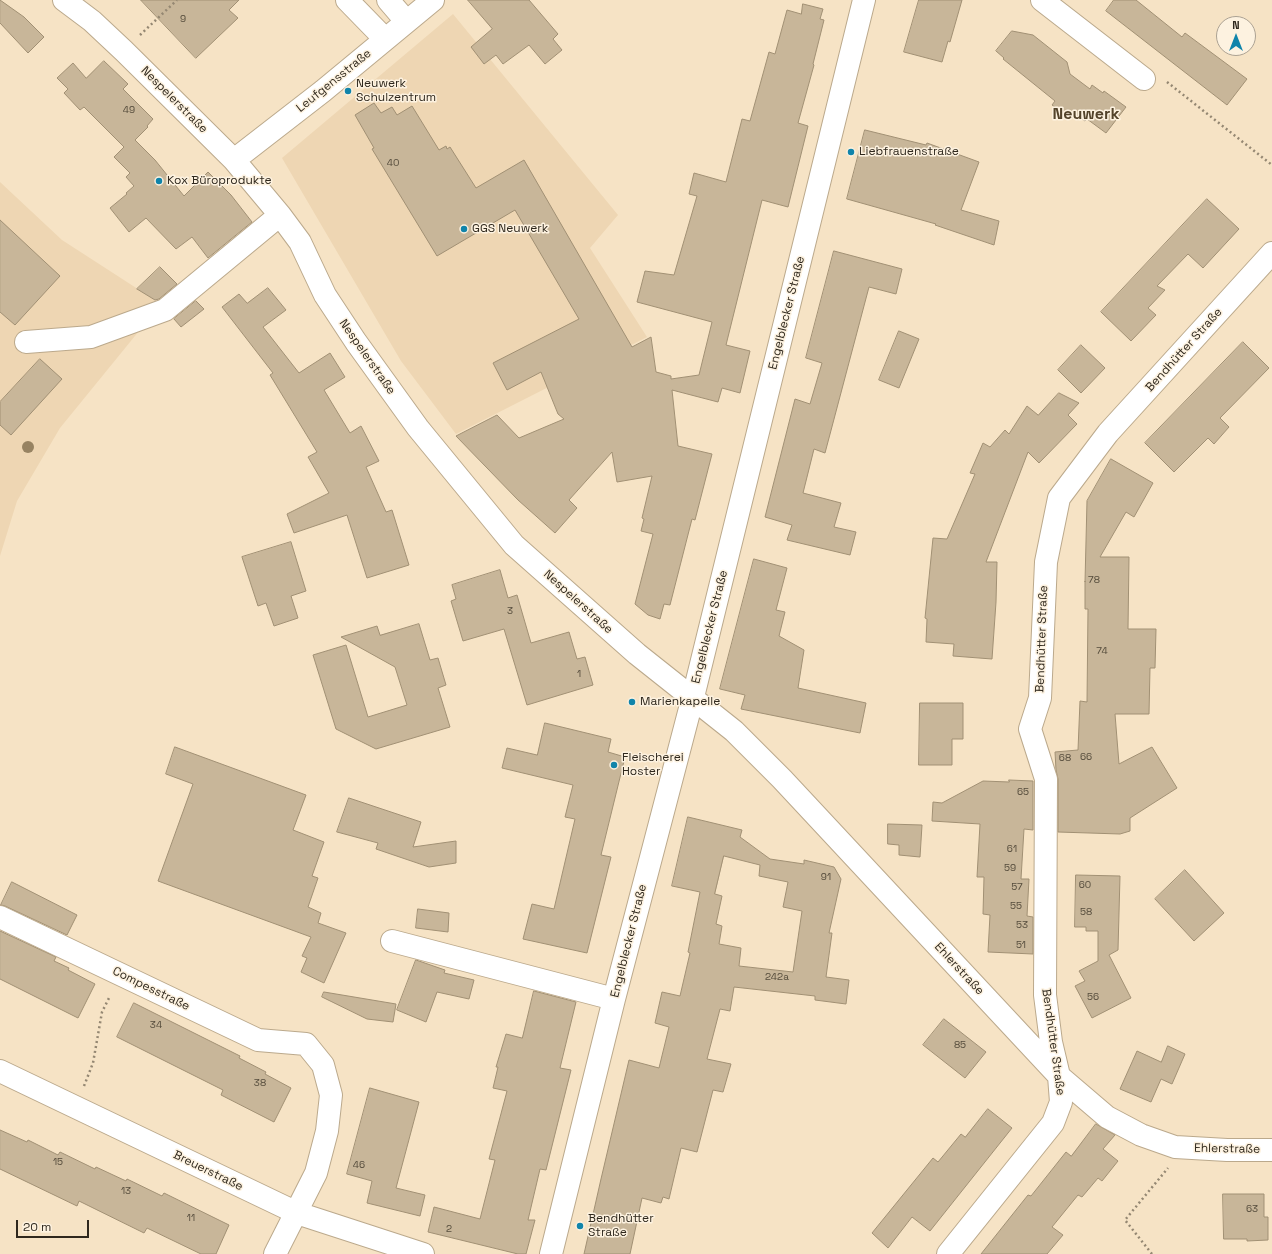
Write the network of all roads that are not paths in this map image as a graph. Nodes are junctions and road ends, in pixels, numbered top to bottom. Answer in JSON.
{"nodes":[{"id":1,"x":64,"y":0,"type":"edge"},
{"id":2,"x":348,"y":0,"type":"edge"},
{"id":3,"x":388,"y":0,"type":"edge"},
{"id":4,"x":432,"y":0,"type":"edge"},
{"id":5,"x":864,"y":0,"type":"edge"},
{"id":6,"x":1042,"y":0,"type":"edge"},
{"id":7,"x":406,"y":21,"type":"junction"},
{"id":8,"x":385,"y":39,"type":"junction"},
{"id":9,"x":1144,"y":79,"type":"road end"},
{"id":10,"x":234,"y":160,"type":"junction"},
{"id":11,"x":280,"y":215,"type":"junction"},
{"id":12,"x":1272,"y":253,"type":"edge"},
{"id":13,"x":26,"y":342,"type":"dead end"},
{"id":14,"x":693,"y":697,"type":"junction"},
{"id":15,"x":0,"y":917,"type":"edge"},
{"id":16,"x":392,"y":941,"type":"dead end"},
{"id":17,"x":614,"y":999,"type":"junction"},
{"id":18,"x":0,"y":1071,"type":"edge"},
{"id":19,"x":1059,"y":1076,"type":"junction"},
{"id":20,"x":1272,"y":1150,"type":"edge"},
{"id":21,"x":296,"y":1213,"type":"junction"},
{"id":22,"x":275,"y":1254,"type":"edge"},
{"id":23,"x":423,"y":1254,"type":"edge"},
{"id":24,"x":551,"y":1254,"type":"edge"},
{"id":25,"x":948,"y":1254,"type":"edge"}],
"edges":[{"from":1,"to":10,"type":"street","name":"Nespelerstraße"},
{"from":2,"to":8,"type":"street"},
{"from":3,"to":7,"type":"street"},
{"from":4,"to":7,"type":"street","name":"Leufgensstraße"},
{"from":5,"to":14,"type":"street","name":"Engelblecker Straße"},
{"from":6,"to":9,"type":"street"},
{"from":7,"to":8,"type":"street","name":"Leufgensstraße"},
{"from":8,"to":10,"type":"street","name":"Leufgensstraße"},
{"from":10,"to":11,"type":"street","name":"Nespelerstraße"},
{"from":11,"to":13,"type":"street"},
{"from":11,"to":14,"type":"street","name":"Nespelerstraße"},
{"from":12,"to":19,"type":"street","name":"Bendhütter Straße"},
{"from":14,"to":17,"type":"street","name":"Engelblecker Straße"},
{"from":14,"to":19,"type":"street","name":"Ehlerstraße"},
{"from":15,"to":21,"type":"street","name":"Compesstraße"},
{"from":16,"to":17,"type":"street"},
{"from":17,"to":24,"type":"street","name":"Engelblecker Straße"},
{"from":18,"to":21,"type":"street","name":"Breuerstraße"},
{"from":19,"to":20,"type":"street","name":"Ehlerstraße"},
{"from":19,"to":25,"type":"street","name":"Bendhütter Straße"},
{"from":21,"to":22,"type":"street"},
{"from":21,"to":23,"type":"street","name":"Breuerstraße"}]}
